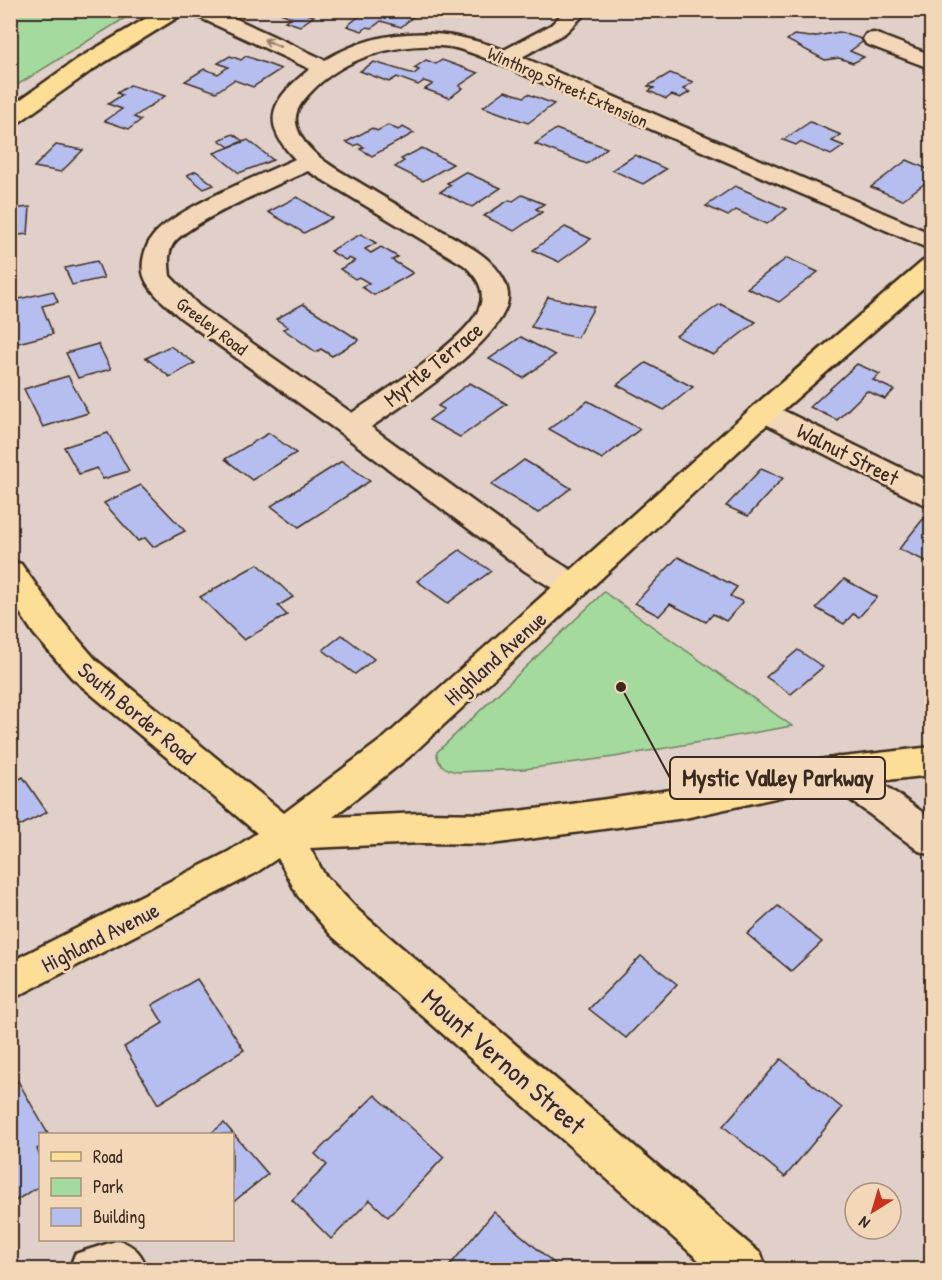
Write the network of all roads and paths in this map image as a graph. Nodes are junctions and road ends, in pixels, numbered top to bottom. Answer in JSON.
{"nodes":[{"id":1,"x":176,"y":10,"type":"edge"},
{"id":2,"x":199,"y":10,"type":"edge"},
{"id":3,"x":579,"y":10,"type":"edge"},
{"id":4,"x":874,"y":39,"type":"dead end"},
{"id":5,"x":505,"y":58,"type":"junction"},
{"id":6,"x":932,"y":63,"type":"edge"},
{"id":7,"x":325,"y":68,"type":"junction"},
{"id":8,"x":10,"y":118,"type":"edge"},
{"id":9,"x":310,"y":161,"type":"junction"},
{"id":10,"x":932,"y":243,"type":"edge"},
{"id":11,"x":932,"y":266,"type":"edge"},
{"id":12,"x":764,"y":412,"type":"junction"},
{"id":13,"x":352,"y":427,"type":"junction"},
{"id":14,"x":932,"y":496,"type":"edge"},
{"id":15,"x":10,"y":572,"type":"edge"},
{"id":16,"x":574,"y":587,"type":"junction"},
{"id":17,"x":932,"y":761,"type":"edge"},
{"id":18,"x":838,"y":771,"type":"junction"},
{"id":19,"x":284,"y":834,"type":"junction"},
{"id":20,"x":932,"y":840,"type":"edge"},
{"id":21,"x":10,"y":982,"type":"edge"},
{"id":22,"x":91,"y":1269,"type":"edge"},
{"id":23,"x":126,"y":1269,"type":"edge"},
{"id":24,"x":746,"y":1269,"type":"edge"}],
"edges":[{"from":1,"to":8,"type":"main road"},
{"from":7,"to":2,"type":"street","one_way":true},
{"from":3,"to":5,"type":"street"},
{"from":4,"to":6,"type":"street"},
{"from":5,"to":7,"type":"street","name":"Winthrop Street Extension"},
{"from":5,"to":10,"type":"street","name":"Winthrop Street Extension"},
{"from":7,"to":9,"type":"street","name":"Myrtle Terrace"},
{"from":9,"to":13,"type":"street","name":"Myrtle Terrace"},
{"from":9,"to":13,"type":"street","name":"Greeley Road"},
{"from":11,"to":12,"type":"main road","name":"Highland Avenue"},
{"from":12,"to":14,"type":"street","name":"Walnut Street"},
{"from":12,"to":16,"type":"main road","name":"Highland Avenue"},
{"from":13,"to":16,"type":"street"},
{"from":15,"to":19,"type":"main road","name":"South Border Road"},
{"from":16,"to":19,"type":"main road","name":"Highland Avenue"},
{"from":17,"to":18,"type":"main road"},
{"from":18,"to":19,"type":"main road"},
{"from":18,"to":20,"type":"street"},
{"from":19,"to":21,"type":"main road","name":"Highland Avenue"},
{"from":19,"to":24,"type":"main road","name":"Mount Vernon Street"},
{"from":22,"to":23,"type":"street"}]}
